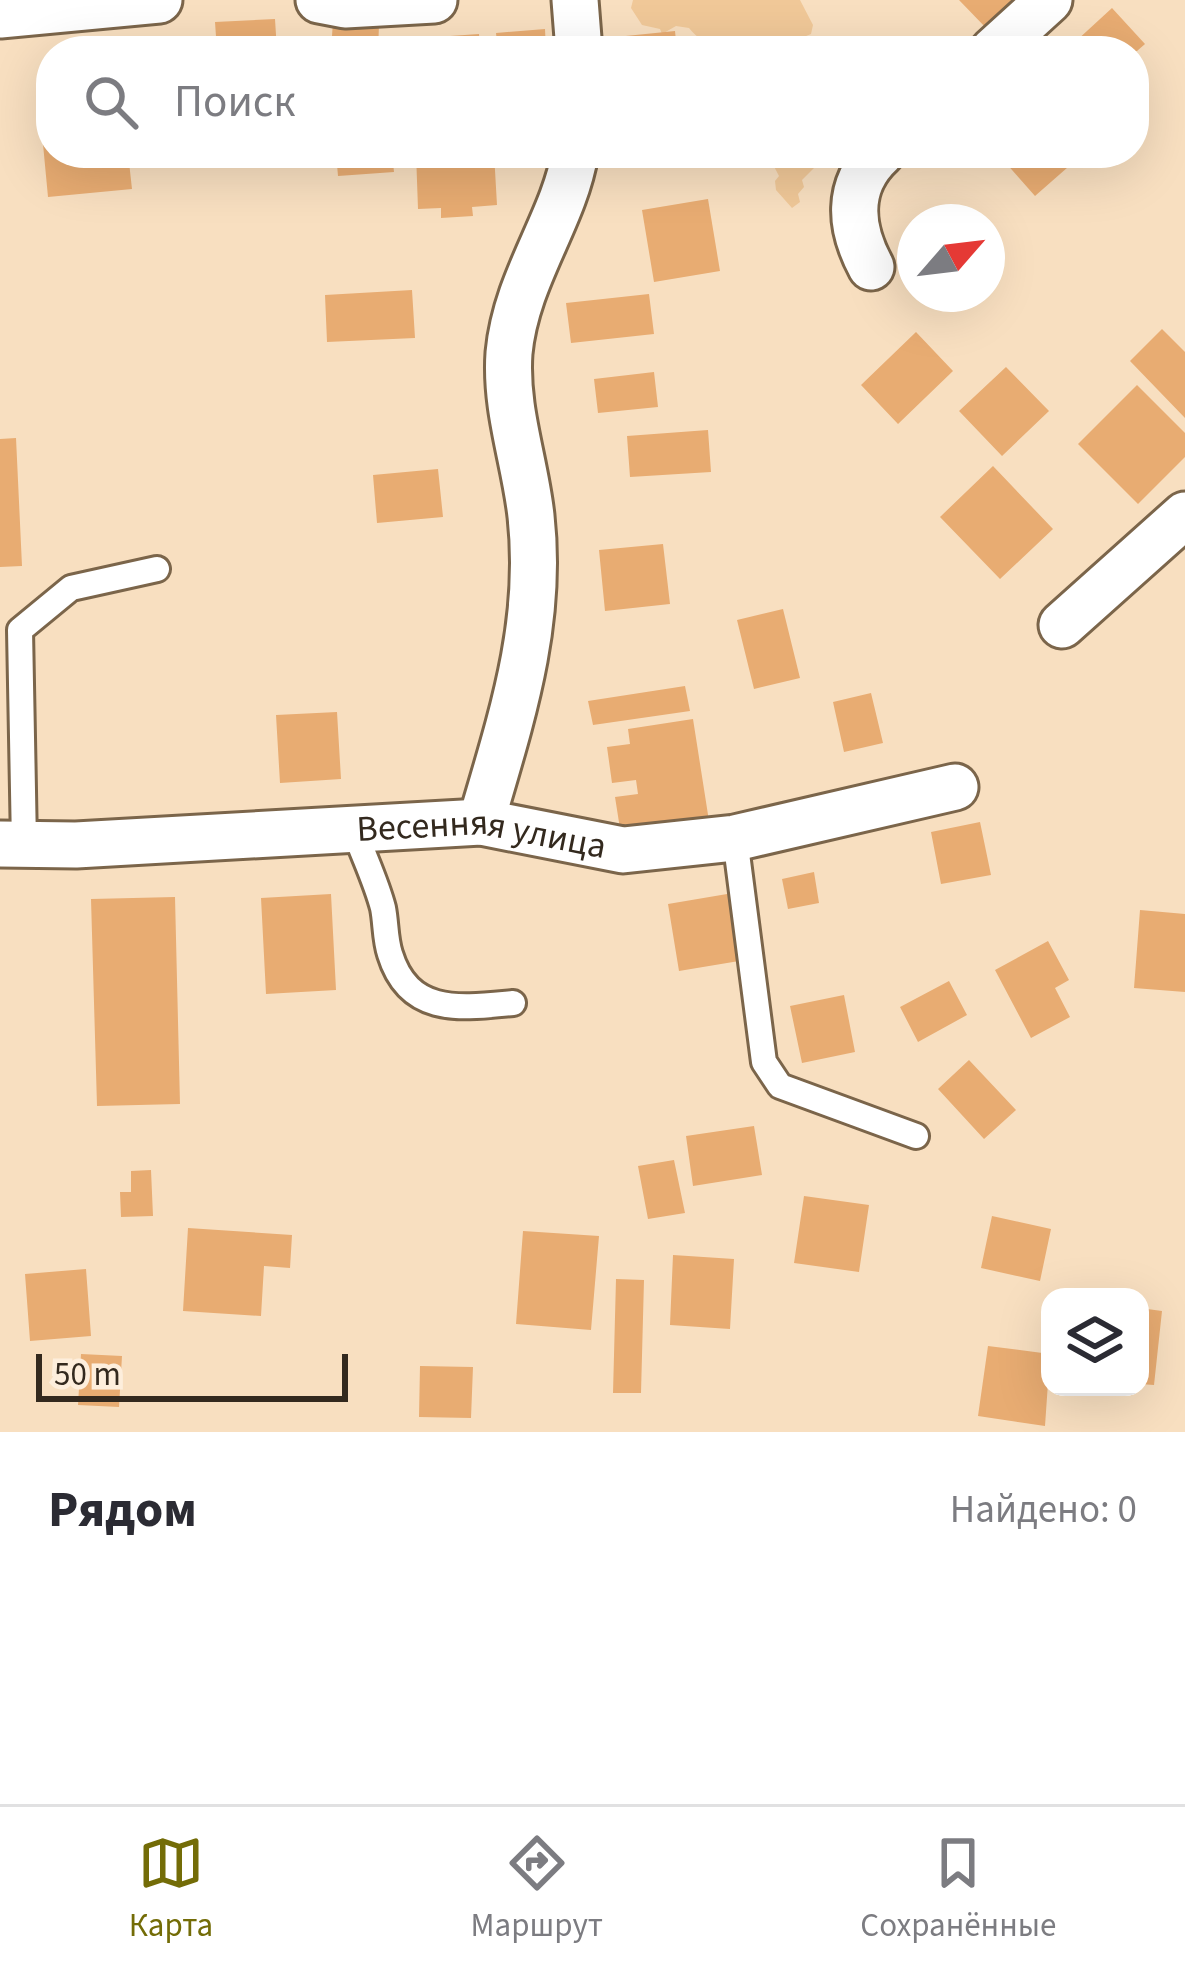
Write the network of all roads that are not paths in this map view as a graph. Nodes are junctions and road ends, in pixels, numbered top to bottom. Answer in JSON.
{"nodes":[{"id":1,"x":159,"y":0,"type":"edge"},
{"id":2,"x":319,"y":0,"type":"edge"},
{"id":3,"x":434,"y":0,"type":"edge"},
{"id":4,"x":575,"y":0,"type":"edge"},
{"id":5,"x":1048,"y":0,"type":"edge"},
{"id":6,"x":0,"y":15,"type":"edge"},
{"id":7,"x":578,"y":36,"type":"edge"},
{"id":8,"x":1009,"y":36,"type":"edge"},
{"id":9,"x":568,"y":168,"type":"edge"},
{"id":10,"x":867,"y":168,"type":"edge"},
{"id":11,"x":871,"y":267,"type":"dead end"},
{"id":12,"x":1185,"y":515,"type":"edge"},
{"id":13,"x":157,"y":568,"type":"dead end"},
{"id":14,"x":1062,"y":625,"type":"dead end"},
{"id":15,"x":10,"y":628,"type":"edge"},
{"id":16,"x":955,"y":787,"type":"dead end"},
{"id":17,"x":482,"y":822,"type":"junction"},
{"id":18,"x":354,"y":829,"type":"junction"},
{"id":19,"x":735,"y":838,"type":"junction"},
{"id":20,"x":12,"y":844,"type":"edge"},
{"id":21,"x":513,"y":1003,"type":"dead end"},
{"id":22,"x":916,"y":1136,"type":"dead end"}],
"edges":[{"from":1,"to":6,"type":"street"},
{"from":2,"to":3,"type":"street"},
{"from":4,"to":7,"type":"street"},
{"from":5,"to":8,"type":"street"},
{"from":9,"to":17,"type":"street"},
{"from":10,"to":11,"type":"street"},
{"from":12,"to":14,"type":"street"},
{"from":13,"to":15,"type":"lane"},
{"from":15,"to":20,"type":"lane"},
{"from":16,"to":19,"type":"street","name":"Весенняя улица"},
{"from":17,"to":18,"type":"street","name":"Весенняя улица"},
{"from":17,"to":19,"type":"street","name":"Весенняя улица"},
{"from":18,"to":20,"type":"street","name":"Весенняя улица"},
{"from":18,"to":21,"type":"lane"},
{"from":19,"to":22,"type":"lane"}]}
